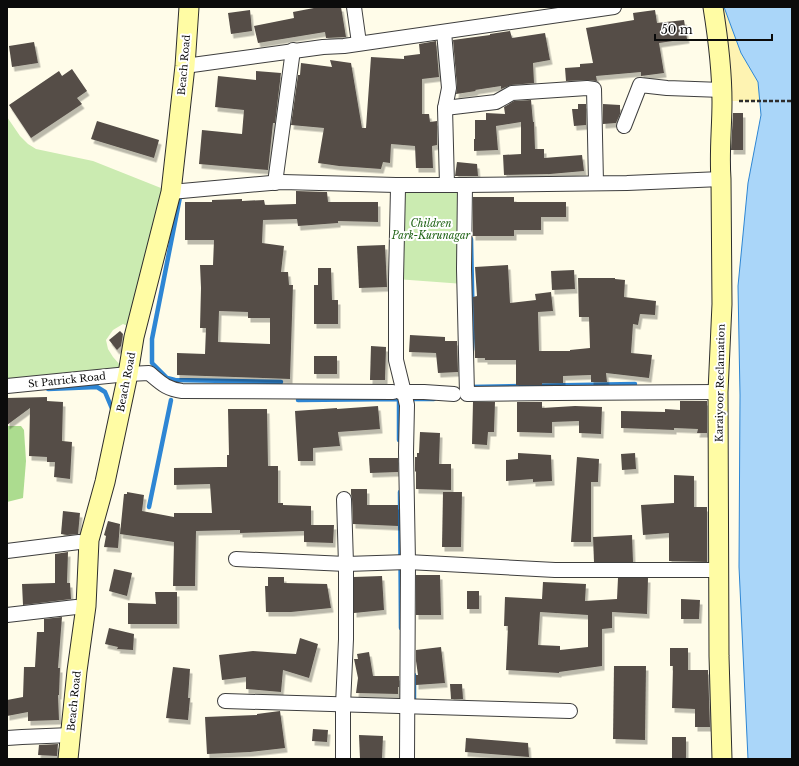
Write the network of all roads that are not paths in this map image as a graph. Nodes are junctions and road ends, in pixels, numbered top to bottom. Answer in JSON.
{"nodes":[{"id":1,"x":189,"y":7,"type":"edge"},
{"id":2,"x":354,"y":7,"type":"edge"},
{"id":3,"x":614,"y":7,"type":"edge"},
{"id":4,"x":713,"y":7,"type":"edge"},
{"id":5,"x":444,"y":32,"type":"junction"},
{"id":6,"x":359,"y":43,"type":"junction"},
{"id":7,"x":293,"y":50,"type":"junction"},
{"id":8,"x":185,"y":66,"type":"junction"},
{"id":9,"x":722,"y":96,"type":"junction"},
{"id":10,"x":445,"y":108,"type":"junction"},
{"id":11,"x":624,"y":126,"type":"dead end"},
{"id":12,"x":721,"y":179,"type":"junction"},
{"id":13,"x":275,"y":183,"type":"junction"},
{"id":14,"x":596,"y":183,"type":"junction"},
{"id":15,"x":396,"y":185,"type":"junction"},
{"id":16,"x":447,"y":185,"type":"junction"},
{"id":17,"x":465,"y":185,"type":"junction"},
{"id":18,"x":171,"y":192,"type":"junction"},
{"id":19,"x":128,"y":374,"type":"junction"},
{"id":20,"x":7,"y":386,"type":"edge"},
{"id":21,"x":399,"y":392,"type":"junction"},
{"id":22,"x":718,"y":392,"type":"junction"},
{"id":23,"x":454,"y":394,"type":"dead end"},
{"id":24,"x":344,"y":499,"type":"dead end"},
{"id":25,"x":79,"y":542,"type":"dead end"},
{"id":26,"x":7,"y":551,"type":"edge"},
{"id":27,"x":236,"y":559,"type":"dead end"},
{"id":28,"x":408,"y":562,"type":"junction"},
{"id":29,"x":346,"y":564,"type":"junction"},
{"id":30,"x":719,"y":570,"type":"junction"},
{"id":31,"x":76,"y":607,"type":"dead end"},
{"id":32,"x":7,"y":615,"type":"edge"},
{"id":33,"x":225,"y":701,"type":"dead end"},
{"id":34,"x":343,"y":705,"type":"junction"},
{"id":35,"x":407,"y":706,"type":"junction"},
{"id":36,"x":570,"y":711,"type":"dead end"},
{"id":37,"x":71,"y":735,"type":"junction"},
{"id":38,"x":7,"y":738,"type":"edge"},
{"id":39,"x":68,"y":759,"type":"edge"},
{"id":40,"x":343,"y":759,"type":"edge"},
{"id":41,"x":407,"y":759,"type":"edge"},
{"id":42,"x":722,"y":759,"type":"edge"}],
"edges":[{"from":1,"to":8,"type":"main road","name":"Beach Road"},
{"from":2,"to":6,"type":"street"},
{"from":3,"to":5,"type":"street"},
{"from":4,"to":9,"type":"main road","name":"Karaiyoor Reclamation"},
{"from":5,"to":6,"type":"street"},
{"from":5,"to":10,"type":"street"},
{"from":6,"to":7,"type":"street"},
{"from":7,"to":8,"type":"street"},
{"from":7,"to":13,"type":"street"},
{"from":8,"to":18,"type":"main road","name":"Beach Road"},
{"from":9,"to":11,"type":"street"},
{"from":9,"to":12,"type":"main road","name":"Karaiyoor Reclamation"},
{"from":10,"to":14,"type":"street"},
{"from":10,"to":16,"type":"street"},
{"from":12,"to":14,"type":"street"},
{"from":12,"to":22,"type":"main road","name":"Karaiyoor Reclamation"},
{"from":13,"to":15,"type":"street"},
{"from":13,"to":18,"type":"street"},
{"from":14,"to":17,"type":"street"},
{"from":15,"to":16,"type":"street"},
{"from":15,"to":21,"type":"street"},
{"from":16,"to":17,"type":"street"},
{"from":17,"to":22,"type":"street"},
{"from":18,"to":19,"type":"main road","name":"Beach Road"},
{"from":19,"to":20,"type":"street","name":"St Patrick Road"},
{"from":19,"to":21,"type":"street","name":"St Patrick Road"},
{"from":19,"to":37,"type":"main road","name":"Beach Road"},
{"from":21,"to":23,"type":"street","name":"St Patrick Road"},
{"from":21,"to":28,"type":"street"},
{"from":22,"to":30,"type":"main road","name":"Karaiyoor Reclamation"},
{"from":24,"to":29,"type":"street"},
{"from":25,"to":26,"type":"street"},
{"from":27,"to":29,"type":"street"},
{"from":28,"to":29,"type":"street"},
{"from":28,"to":30,"type":"street"},
{"from":28,"to":35,"type":"street"},
{"from":29,"to":34,"type":"street"},
{"from":30,"to":42,"type":"main road","name":"Karaiyoor Reclamation"},
{"from":31,"to":32,"type":"street"},
{"from":33,"to":34,"type":"street"},
{"from":34,"to":35,"type":"street"},
{"from":34,"to":40,"type":"street"},
{"from":35,"to":36,"type":"street"},
{"from":35,"to":41,"type":"street"},
{"from":37,"to":38,"type":"street"},
{"from":37,"to":39,"type":"main road","name":"Beach Road"}]}
